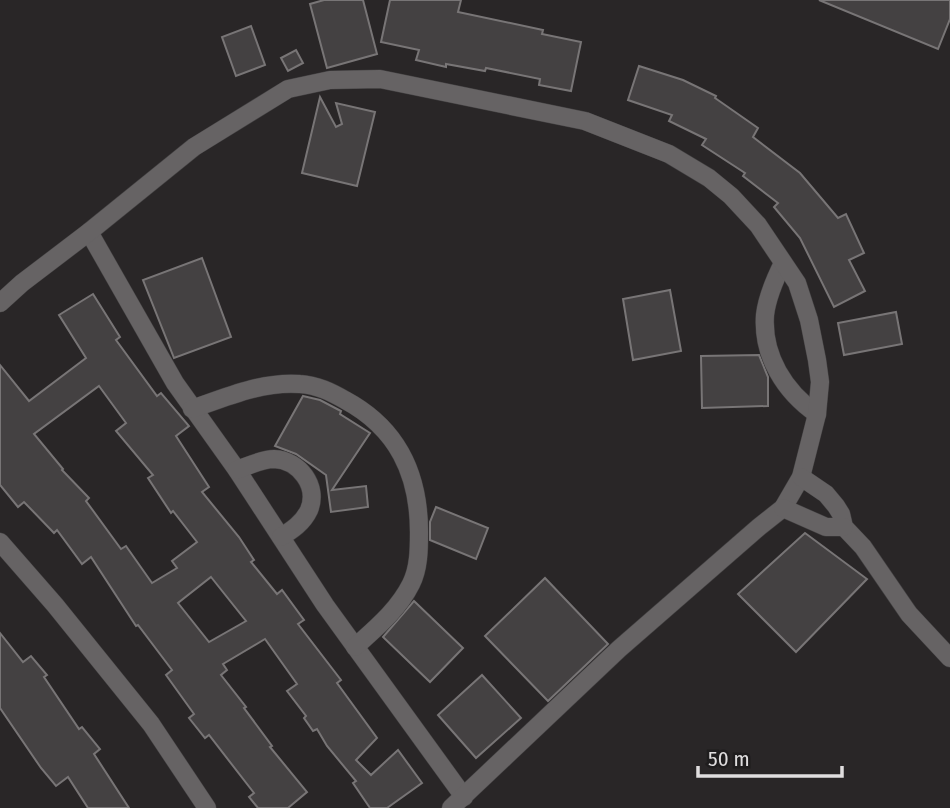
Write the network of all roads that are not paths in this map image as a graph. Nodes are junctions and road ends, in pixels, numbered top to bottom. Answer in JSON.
{"nodes":[{"id":1,"x":89,"y":232,"type":"junction"},
{"id":2,"x":783,"y":263,"type":"junction"},
{"id":3,"x":0,"y":303,"type":"edge"},
{"id":4,"x":192,"y":409,"type":"junction"},
{"id":5,"x":817,"y":414,"type":"junction"},
{"id":6,"x":237,"y":470,"type":"junction"},
{"id":7,"x":801,"y":477,"type":"junction"},
{"id":8,"x":783,"y":508,"type":"junction"},
{"id":9,"x":844,"y":527,"type":"junction"},
{"id":10,"x":281,"y":537,"type":"junction"},
{"id":11,"x":0,"y":542,"type":"edge"},
{"id":12,"x":355,"y":647,"type":"junction"},
{"id":13,"x":950,"y":658,"type":"edge"},
{"id":14,"x":457,"y":802,"type":"edge"},
{"id":15,"x":207,"y":808,"type":"edge"}],
"edges":[{"from":1,"to":2,"type":"street"},
{"from":1,"to":3,"type":"street"},
{"from":1,"to":4,"type":"street"},
{"from":2,"to":5,"type":"street"},
{"from":2,"to":5,"type":"street"},
{"from":4,"to":6,"type":"street"},
{"from":4,"to":12,"type":"street"},
{"from":5,"to":7,"type":"street"},
{"from":6,"to":10,"type":"street"},
{"from":6,"to":10,"type":"street"},
{"from":7,"to":8,"type":"street"},
{"from":7,"to":9,"type":"street"},
{"from":8,"to":9,"type":"street"},
{"from":8,"to":14,"type":"street"},
{"from":9,"to":13,"type":"street"},
{"from":10,"to":12,"type":"street"},
{"from":11,"to":15,"type":"street"},
{"from":12,"to":14,"type":"street"}]}
